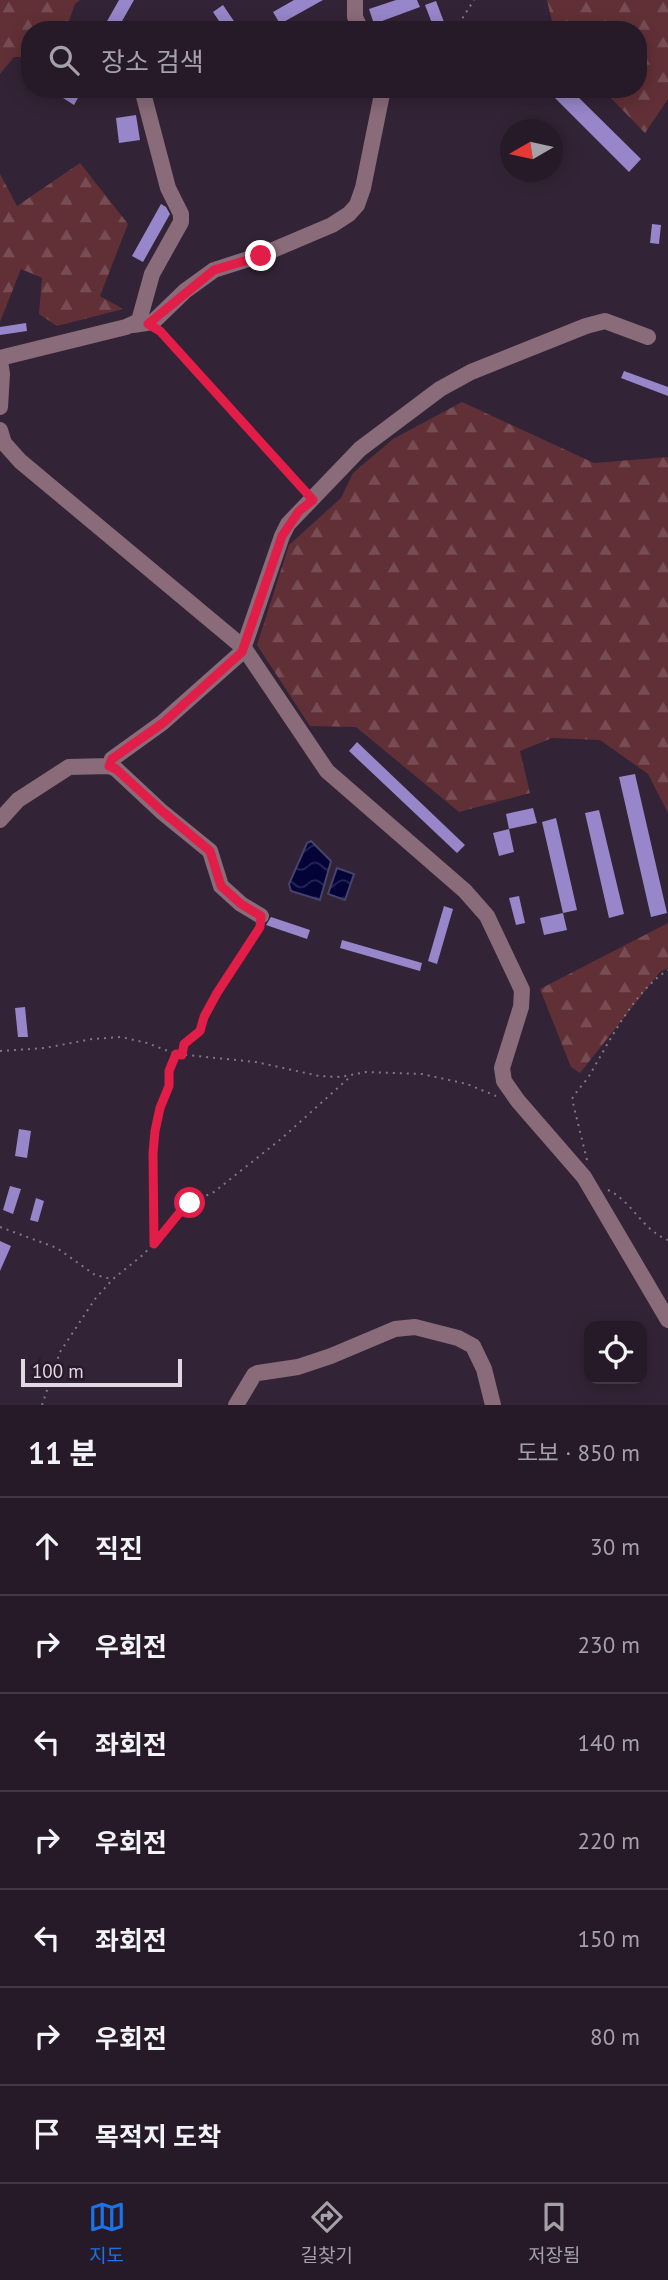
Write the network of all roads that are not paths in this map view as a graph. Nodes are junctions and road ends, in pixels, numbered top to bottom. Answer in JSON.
{"nodes":[{"id":1,"x":355,"y":0,"type":"edge"},
{"id":2,"x":357,"y":21,"type":"edge"},
{"id":3,"x":144,"y":98,"type":"edge"},
{"id":4,"x":381,"y":98,"type":"edge"},
{"id":5,"x":140,"y":325,"type":"junction"},
{"id":6,"x":648,"y":337,"type":"dead end"},
{"id":7,"x":0,"y":360,"type":"edge"},
{"id":8,"x":0,"y":407,"type":"edge"},
{"id":9,"x":0,"y":430,"type":"edge"},
{"id":10,"x":244,"y":648,"type":"junction"},
{"id":11,"x":109,"y":766,"type":"junction"},
{"id":12,"x":0,"y":820,"type":"edge"},
{"id":13,"x":261,"y":916,"type":"road end"},
{"id":14,"x":668,"y":1320,"type":"edge"},
{"id":15,"x":236,"y":1405,"type":"edge"},
{"id":16,"x":493,"y":1405,"type":"edge"}],
"edges":[{"from":1,"to":2,"type":"street"},
{"from":3,"to":5,"type":"street"},
{"from":4,"to":5,"type":"street"},
{"from":5,"to":7,"type":"street"},
{"from":6,"to":10,"type":"street"},
{"from":7,"to":8,"type":"street"},
{"from":9,"to":10,"type":"street"},
{"from":10,"to":11,"type":"street"},
{"from":10,"to":14,"type":"street"},
{"from":11,"to":12,"type":"street"},
{"from":11,"to":13,"type":"street"},
{"from":15,"to":16,"type":"street"}]}
